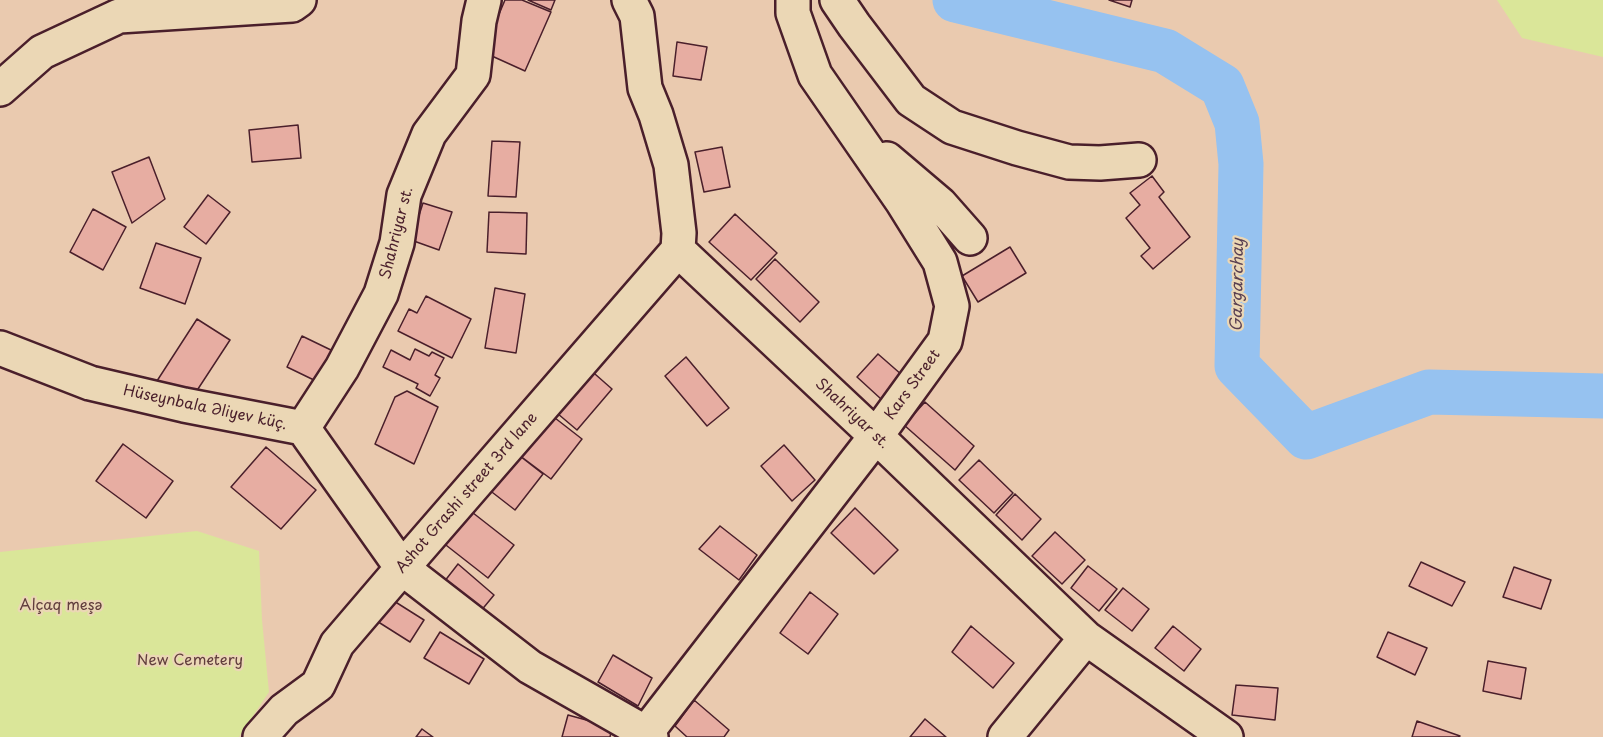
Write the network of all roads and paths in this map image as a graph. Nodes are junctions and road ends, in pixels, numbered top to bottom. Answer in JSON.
{"nodes":[{"id":1,"x":300,"y":0,"type":"edge"},
{"id":2,"x":484,"y":0,"type":"edge"},
{"id":3,"x":629,"y":0,"type":"edge"},
{"id":4,"x":793,"y":0,"type":"edge"},
{"id":5,"x":837,"y":0,"type":"edge"},
{"id":6,"x":0,"y":89,"type":"edge"},
{"id":7,"x":855,"y":133,"type":"junction"},
{"id":8,"x":1139,"y":160,"type":"dead end"},
{"id":9,"x":970,"y":238,"type":"dead end"},
{"id":10,"x":678,"y":250,"type":"junction"},
{"id":11,"x":0,"y":348,"type":"edge"},
{"id":12,"x":303,"y":428,"type":"junction"},
{"id":13,"x":876,"y":436,"type":"junction"},
{"id":14,"x":402,"y":568,"type":"junction"},
{"id":15,"x":1086,"y":638,"type":"junction"},
{"id":16,"x":648,"y":735,"type":"edge"},
{"id":17,"x":260,"y":737,"type":"edge"},
{"id":18,"x":1005,"y":737,"type":"edge"},
{"id":19,"x":1226,"y":737,"type":"edge"}],
"edges":[{"from":1,"to":6,"type":"street"},
{"from":2,"to":12,"type":"street","name":"Shahriyar st."},
{"from":3,"to":10,"type":"street"},
{"from":4,"to":7,"type":"street","name":"Kars Street"},
{"from":5,"to":8,"type":"street"},
{"from":7,"to":9,"type":"street"},
{"from":7,"to":13,"type":"street","name":"Kars Street"},
{"from":10,"to":13,"type":"street","name":"Shahriyar st."},
{"from":10,"to":14,"type":"street","name":"Ashot Grashi street 3rd lane"},
{"from":11,"to":12,"type":"street","name":"Hüseynbala Əliyev küç."},
{"from":12,"to":14,"type":"street","name":"Hüseynbala Əliyev küç."},
{"from":13,"to":15,"type":"street","name":"Shahriyar st."},
{"from":13,"to":16,"type":"street","name":"Kars Street"},
{"from":14,"to":16,"type":"street","name":"Hüseynbala Əliyev küç."},
{"from":14,"to":17,"type":"street","name":"Ashot Grashi street 3rd lane"},
{"from":15,"to":18,"type":"street"},
{"from":15,"to":19,"type":"street","name":"Shahriyar st."}]}
